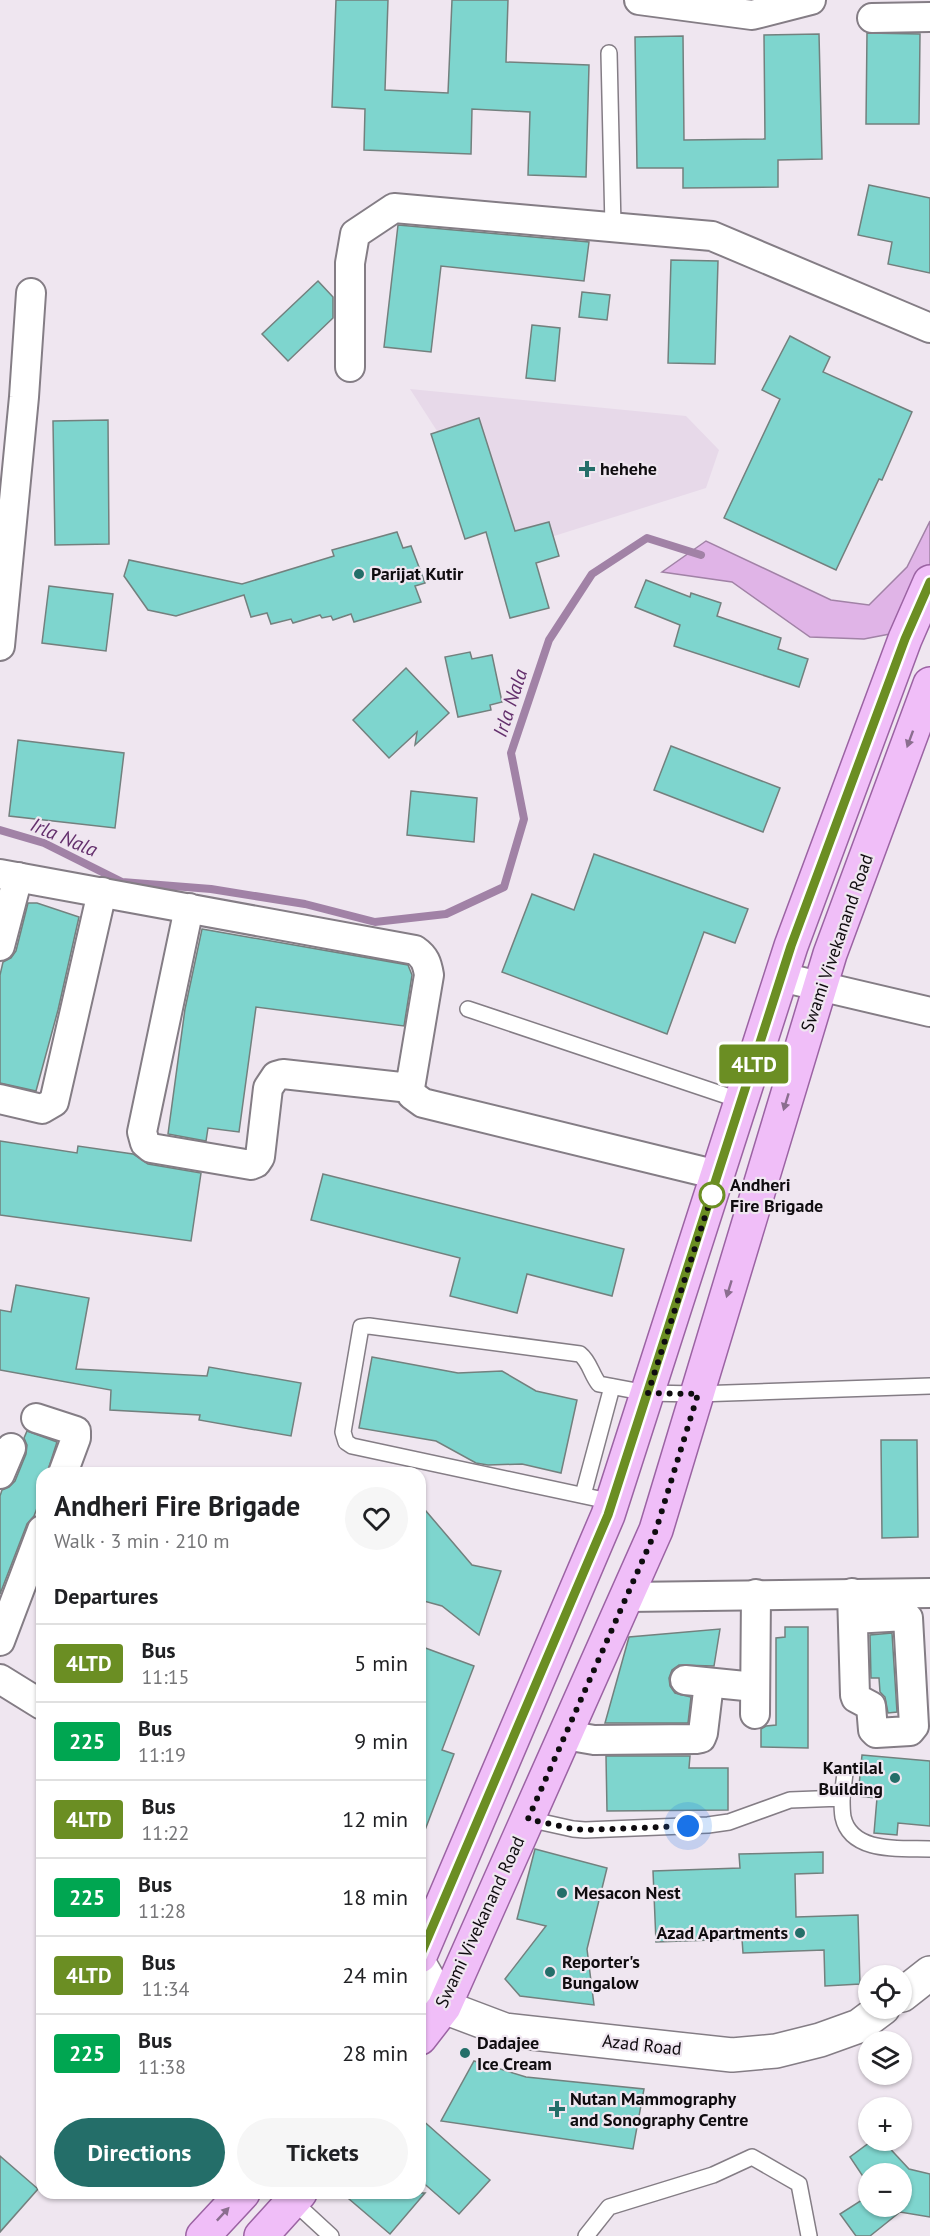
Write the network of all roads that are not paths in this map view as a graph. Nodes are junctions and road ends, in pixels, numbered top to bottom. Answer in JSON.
{"nodes":[{"id":1,"x":639,"y":0,"type":"edge"},
{"id":2,"x":811,"y":0,"type":"edge"},
{"id":3,"x":930,"y":16,"type":"edge"},
{"id":4,"x":872,"y":18,"type":"dead end"},
{"id":5,"x":609,"y":53,"type":"dead end"},
{"id":6,"x":613,"y":227,"type":"junction"},
{"id":7,"x":31,"y":293,"type":"dead end"},
{"id":8,"x":930,"y":328,"type":"edge"},
{"id":9,"x":350,"y":367,"type":"dead end"},
{"id":10,"x":12,"y":397,"type":"edge"},
{"id":11,"x":9,"y":452,"type":"edge"},
{"id":12,"x":4,"y":572,"type":"edge"},
{"id":13,"x":930,"y":582,"type":"edge"},
{"id":14,"x":0,"y":646,"type":"edge"},
{"id":15,"x":928,"y":694,"type":"edge"},
{"id":16,"x":9,"y":875,"type":"edge"},
{"id":17,"x":102,"y":892,"type":"junction"},
{"id":18,"x":189,"y":908,"type":"junction"},
{"id":19,"x":0,"y":946,"type":"edge"},
{"id":20,"x":781,"y":977,"type":"junction"},
{"id":21,"x":822,"y":985,"type":"junction"},
{"id":22,"x":468,"y":1009,"type":"dead end"},
{"id":23,"x":930,"y":1012,"type":"edge"},
{"id":24,"x":410,"y":1088,"type":"junction"},
{"id":25,"x":0,"y":1099,"type":"edge"},
{"id":26,"x":742,"y":1101,"type":"junction"},
{"id":27,"x":718,"y":1175,"type":"junction"},
{"id":28,"x":930,"y":1386,"type":"edge"},
{"id":29,"x":612,"y":1387,"type":"junction"},
{"id":30,"x":648,"y":1393,"type":"junction"},
{"id":31,"x":698,"y":1394,"type":"junction"},
{"id":32,"x":36,"y":1418,"type":"dead end"},
{"id":33,"x":11,"y":1448,"type":"dead end"},
{"id":34,"x":65,"y":1467,"type":"edge"},
{"id":35,"x":0,"y":1474,"type":"edge"},
{"id":36,"x":598,"y":1498,"type":"junction"},
{"id":37,"x":36,"y":1542,"type":"edge"},
{"id":38,"x":930,"y":1593,"type":"edge"},
{"id":39,"x":756,"y":1594,"type":"junction"},
{"id":40,"x":627,"y":1597,"type":"junction"},
{"id":41,"x":7,"y":1600,"type":"edge"},
{"id":42,"x":0,"y":1641,"type":"edge"},
{"id":43,"x":0,"y":1679,"type":"edge"},
{"id":44,"x":36,"y":1701,"type":"edge"},
{"id":45,"x":565,"y":1735,"type":"junction"},
{"id":46,"x":845,"y":1773,"type":"dead end"},
{"id":47,"x":842,"y":1798,"type":"junction"},
{"id":48,"x":528,"y":1819,"type":"junction"},
{"id":49,"x":930,"y":1849,"type":"edge"},
{"id":50,"x":426,"y":1941,"type":"edge"},
{"id":51,"x":930,"y":1973,"type":"edge"},
{"id":52,"x":426,"y":1976,"type":"edge"},
{"id":53,"x":912,"y":1987,"type":"edge"},
{"id":54,"x":444,"y":2007,"type":"junction"},
{"id":55,"x":868,"y":2019,"type":"edge"},
{"id":56,"x":426,"y":2030,"type":"edge"},
{"id":57,"x":237,"y":2199,"type":"edge"},
{"id":58,"x":294,"y":2199,"type":"edge"},
{"id":59,"x":298,"y":2199,"type":"edge"},
{"id":60,"x":202,"y":2236,"type":"edge"},
{"id":61,"x":261,"y":2236,"type":"edge"},
{"id":62,"x":331,"y":2236,"type":"edge"},
{"id":63,"x":586,"y":2236,"type":"edge"},
{"id":64,"x":809,"y":2236,"type":"edge"}],
"edges":[{"from":1,"to":2,"type":"street"},
{"from":3,"to":4,"type":"street"},
{"from":5,"to":6,"type":"lane"},
{"from":6,"to":8,"type":"street"},
{"from":6,"to":9,"type":"street"},
{"from":7,"to":10,"type":"street"},
{"from":10,"to":11,"type":"street"},
{"from":11,"to":12,"type":"street"},
{"from":12,"to":14,"type":"street"},
{"from":13,"to":20,"type":"main road"},
{"from":15,"to":21,"type":"main road","name":"Swami Vivekanand Road","one_way":true},
{"from":16,"to":17,"type":"street"},
{"from":16,"to":19,"type":"street"},
{"from":17,"to":18,"type":"street"},
{"from":17,"to":25,"type":"street"},
{"from":18,"to":24,"type":"street"},
{"from":18,"to":24,"type":"street"},
{"from":20,"to":21,"type":"street"},
{"from":20,"to":26,"type":"main road"},
{"from":21,"to":23,"type":"street"},
{"from":21,"to":31,"type":"main road","name":"Swami Vivekanand Road","one_way":true},
{"from":22,"to":26,"type":"lane"},
{"from":24,"to":27,"type":"street"},
{"from":26,"to":27,"type":"main road"},
{"from":27,"to":30,"type":"main road"},
{"from":28,"to":31,"type":"lane"},
{"from":29,"to":30,"type":"lane"},
{"from":29,"to":36,"type":"lane"},
{"from":29,"to":36,"type":"lane"},
{"from":30,"to":31,"type":"lane"},
{"from":30,"to":36,"type":"main road"},
{"from":31,"to":40,"type":"main road","name":"Swami Vivekanand Road"},
{"from":32,"to":34,"type":"street"},
{"from":33,"to":35,"type":"street"},
{"from":36,"to":50,"type":"main road"},
{"from":37,"to":41,"type":"street"},
{"from":38,"to":39,"type":"street"},
{"from":39,"to":40,"type":"street"},
{"from":39,"to":45,"type":"street"},
{"from":40,"to":45,"type":"main road","name":"Swami Vivekanand Road"},
{"from":41,"to":42,"type":"street"},
{"from":43,"to":44,"type":"street"},
{"from":45,"to":48,"type":"main road","name":"Swami Vivekanand Road"},
{"from":46,"to":47,"type":"lane"},
{"from":47,"to":48,"type":"lane"},
{"from":47,"to":49,"type":"lane"},
{"from":48,"to":54,"type":"main road","name":"Swami Vivekanand Road"},
{"from":51,"to":53,"type":"street"},
{"from":52,"to":54,"type":"street"},
{"from":54,"to":55,"type":"street","name":"Azad Road"},
{"from":54,"to":56,"type":"main road","name":"Swami Vivekanand Road"},
{"from":60,"to":57,"type":"main road","one_way":true},
{"from":58,"to":61,"type":"main road"},
{"from":59,"to":62,"type":"lane"},
{"from":63,"to":64,"type":"lane"}]}
